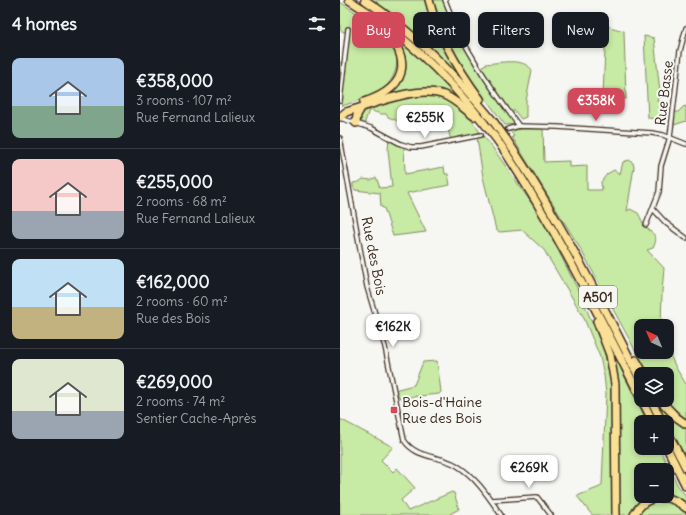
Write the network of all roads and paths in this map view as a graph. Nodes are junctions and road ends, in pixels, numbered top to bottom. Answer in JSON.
{"nodes":[{"id":1,"x":349,"y":0,"type":"edge"},
{"id":2,"x":365,"y":0,"type":"edge"},
{"id":3,"x":429,"y":0,"type":"edge"},
{"id":4,"x":445,"y":0,"type":"edge"},
{"id":5,"x":363,"y":8,"type":"junction"},
{"id":6,"x":686,"y":28,"type":"edge"},
{"id":7,"x":348,"y":30,"type":"dead end"},
{"id":8,"x":340,"y":101,"type":"edge"},
{"id":9,"x":361,"y":108,"type":"junction"},
{"id":10,"x":340,"y":111,"type":"edge"},
{"id":11,"x":340,"y":118,"type":"edge"},
{"id":12,"x":493,"y":121,"type":"junction"},
{"id":13,"x":356,"y":123,"type":"junction"},
{"id":14,"x":484,"y":123,"type":"junction"},
{"id":15,"x":520,"y":126,"type":"junction"},
{"id":16,"x":508,"y":129,"type":"tunnel mouth"},
{"id":17,"x":481,"y":135,"type":"tunnel mouth"},
{"id":18,"x":670,"y":137,"type":"junction"},
{"id":19,"x":340,"y":138,"type":"edge"},
{"id":20,"x":686,"y":144,"type":"edge"},
{"id":21,"x":653,"y":209,"type":"junction"},
{"id":22,"x":646,"y":225,"type":"dead end"},
{"id":23,"x":686,"y":230,"type":"edge"},
{"id":24,"x":682,"y":234,"type":"junction"},
{"id":25,"x":686,"y":238,"type":"edge"},
{"id":26,"x":594,"y":305,"type":"junction"},
{"id":27,"x":624,"y":347,"type":"junction"},
{"id":28,"x":634,"y":367,"type":"edge"},
{"id":29,"x":640,"y":367,"type":"edge"},
{"id":30,"x":634,"y":383,"type":"edge"},
{"id":31,"x":667,"y":407,"type":"edge"},
{"id":32,"x":686,"y":424,"type":"edge"},
{"id":33,"x":674,"y":445,"type":"edge"},
{"id":34,"x":670,"y":455,"type":"edge"},
{"id":35,"x":686,"y":468,"type":"edge"},
{"id":36,"x":686,"y":486,"type":"edge"},
{"id":37,"x":491,"y":500,"type":"junction"},
{"id":38,"x":686,"y":508,"type":"edge"},
{"id":39,"x":501,"y":515,"type":"edge"},
{"id":40,"x":551,"y":515,"type":"edge"},
{"id":41,"x":616,"y":515,"type":"edge"},
{"id":42,"x":634,"y":515,"type":"edge"}],
"edges":[{"from":1,"to":5,"type":"highway","number":"A501"},
{"from":2,"to":12,"type":"highway","number":"A501"},
{"from":3,"to":12,"type":"highway"},
{"from":4,"to":15,"type":"street"},
{"from":5,"to":10,"type":"highway"},
{"from":5,"to":14,"type":"highway","number":"A501"},
{"from":6,"to":18,"type":"street","name":"Rue Basse"},
{"from":7,"to":8,"type":"street"},
{"from":9,"to":11,"type":"highway"},
{"from":9,"to":13,"type":"highway"},
{"from":9,"to":14,"type":"highway"},
{"from":11,"to":13,"type":"street"},
{"from":12,"to":27,"type":"highway","number":"A501","bridge":true},
{"from":13,"to":17,"type":"street"},
{"from":14,"to":26,"type":"highway","number":"A501","bridge":true},
{"from":15,"to":16,"type":"street"},
{"from":15,"to":18,"type":"street"},
{"from":18,"to":20,"type":"street"},
{"from":18,"to":21,"type":"street","name":"Rue Basse"},
{"from":19,"to":37,"type":"street","name":"Rue des Bois"},
{"from":21,"to":22,"type":"street","name":"Rue Basse"},
{"from":21,"to":24,"type":"street"},
{"from":23,"to":24,"type":"street"},
{"from":24,"to":25,"type":"street"},
{"from":26,"to":30,"type":"highway","number":"A501"},
{"from":26,"to":41,"type":"highway"},
{"from":27,"to":28,"type":"highway","number":"A501"},
{"from":27,"to":29,"type":"highway"},
{"from":31,"to":32,"type":"highway"},
{"from":33,"to":35,"type":"highway"},
{"from":34,"to":36,"type":"highway"},
{"from":37,"to":39,"type":"street","name":"Rue des Bois"},
{"from":37,"to":40,"type":"street"},
{"from":38,"to":42,"type":"highway"}]}
